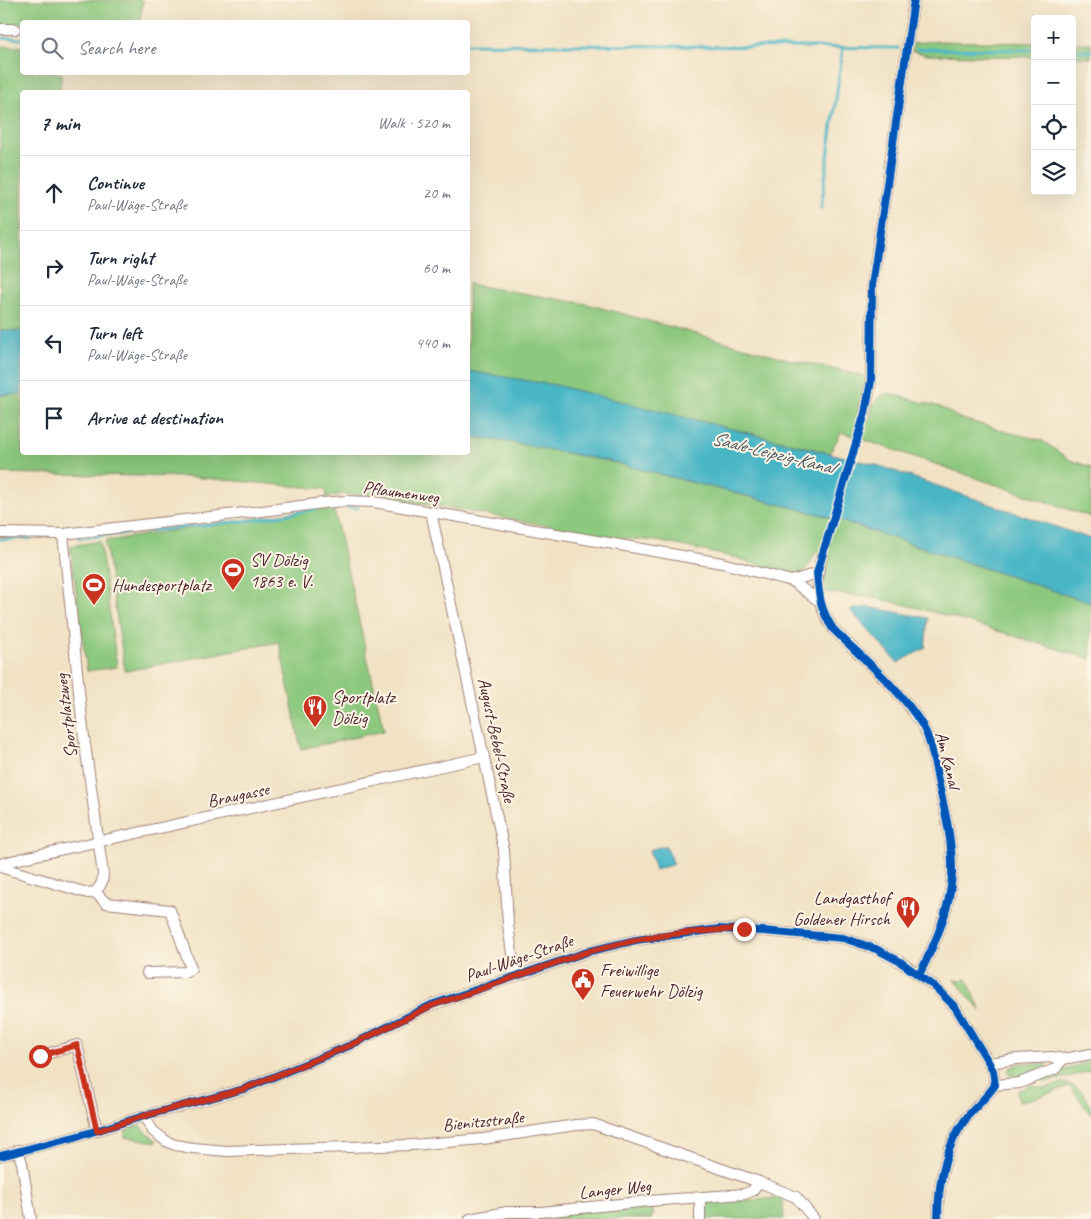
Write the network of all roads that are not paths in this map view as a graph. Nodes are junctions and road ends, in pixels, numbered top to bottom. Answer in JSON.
{"nodes":[{"id":1,"x":914,"y":0,"type":"edge"},
{"id":2,"x":0,"y":29,"type":"edge"},
{"id":3,"x":15,"y":29,"type":"dead end"},
{"id":4,"x":865,"y":413,"type":"tunnel mouth"},
{"id":5,"x":431,"y":512,"type":"junction"},
{"id":6,"x":0,"y":533,"type":"edge"},
{"id":7,"x":63,"y":534,"type":"junction"},
{"id":8,"x":822,"y":556,"type":"tunnel mouth"},
{"id":9,"x":817,"y":573,"type":"junction"},
{"id":10,"x":792,"y":581,"type":"junction"},
{"id":11,"x":819,"y":601,"type":"junction"},
{"id":12,"x":484,"y":757,"type":"junction"},
{"id":13,"x":98,"y":842,"type":"junction"},
{"id":14,"x":0,"y":867,"type":"edge"},
{"id":15,"x":95,"y":892,"type":"junction"},
{"id":16,"x":147,"y":973,"type":"dead end"},
{"id":17,"x":920,"y":975,"type":"junction"},
{"id":18,"x":515,"y":976,"type":"junction"},
{"id":19,"x":1091,"y":1054,"type":"edge"},
{"id":20,"x":40,"y":1056,"type":"dead end"},
{"id":21,"x":1063,"y":1059,"type":"junction"},
{"id":22,"x":989,"y":1063,"type":"junction"},
{"id":23,"x":994,"y":1085,"type":"junction"},
{"id":24,"x":144,"y":1116,"type":"junction"},
{"id":25,"x":97,"y":1131,"type":"junction"},
{"id":26,"x":18,"y":1150,"type":"junction"},
{"id":27,"x":0,"y":1156,"type":"edge"},
{"id":28,"x":759,"y":1182,"type":"junction"},
{"id":29,"x":700,"y":1198,"type":"junction"},
{"id":30,"x":31,"y":1219,"type":"edge"},
{"id":31,"x":470,"y":1219,"type":"edge"},
{"id":32,"x":700,"y":1219,"type":"edge"},
{"id":33,"x":814,"y":1219,"type":"edge"},
{"id":34,"x":938,"y":1219,"type":"edge"}],
"edges":[{"from":1,"to":4,"type":"street"},
{"from":2,"to":3,"type":"street"},
{"from":5,"to":7,"type":"street","name":"Pflaumenweg"},
{"from":5,"to":10,"type":"street","name":"Pflaumenweg"},
{"from":5,"to":12,"type":"street","name":"August-Bebel-Straße"},
{"from":6,"to":7,"type":"street","name":"Pflaumenweg"},
{"from":7,"to":13,"type":"street","name":"Sportplatzweg"},
{"from":8,"to":9,"type":"street","name":"Am Kanal"},
{"from":9,"to":10,"type":"street"},
{"from":9,"to":11,"type":"street","name":"Am Kanal"},
{"from":10,"to":11,"type":"street","name":"Pflaumenweg"},
{"from":11,"to":17,"type":"street","name":"Am Kanal"},
{"from":12,"to":13,"type":"street","name":"Braugasse"},
{"from":12,"to":18,"type":"street","name":"August-Bebel-Straße"},
{"from":13,"to":14,"type":"street","name":"Braugasse"},
{"from":13,"to":15,"type":"street","name":"Sportplatzweg"},
{"from":14,"to":15,"type":"street","name":"Braugasse"},
{"from":15,"to":16,"type":"street"},
{"from":17,"to":18,"type":"street","name":"Paul-Wäge-Straße"},
{"from":17,"to":22,"type":"street","name":"Paul-Wäge-Straße"},
{"from":18,"to":24,"type":"street","name":"Paul-Wäge-Straße"},
{"from":19,"to":21,"type":"street"},
{"from":20,"to":25,"type":"street"},
{"from":21,"to":22,"type":"street"},
{"from":21,"to":23,"type":"street"},
{"from":22,"to":23,"type":"street","name":"Paul-Wäge-Straße"},
{"from":23,"to":34,"type":"street"},
{"from":24,"to":25,"type":"street","name":"Paul-Wäge-Straße"},
{"from":24,"to":28,"type":"street","name":"Bienitzstraße"},
{"from":25,"to":26,"type":"street","name":"Paul-Wäge-Straße"},
{"from":26,"to":27,"type":"street","name":"Paul-Wäge-Straße"},
{"from":26,"to":30,"type":"street"},
{"from":28,"to":29,"type":"street","name":"Langer Weg"},
{"from":28,"to":33,"type":"street","name":"Bienitzstraße"},
{"from":29,"to":31,"type":"street","name":"Langer Weg"},
{"from":29,"to":32,"type":"street"}]}
